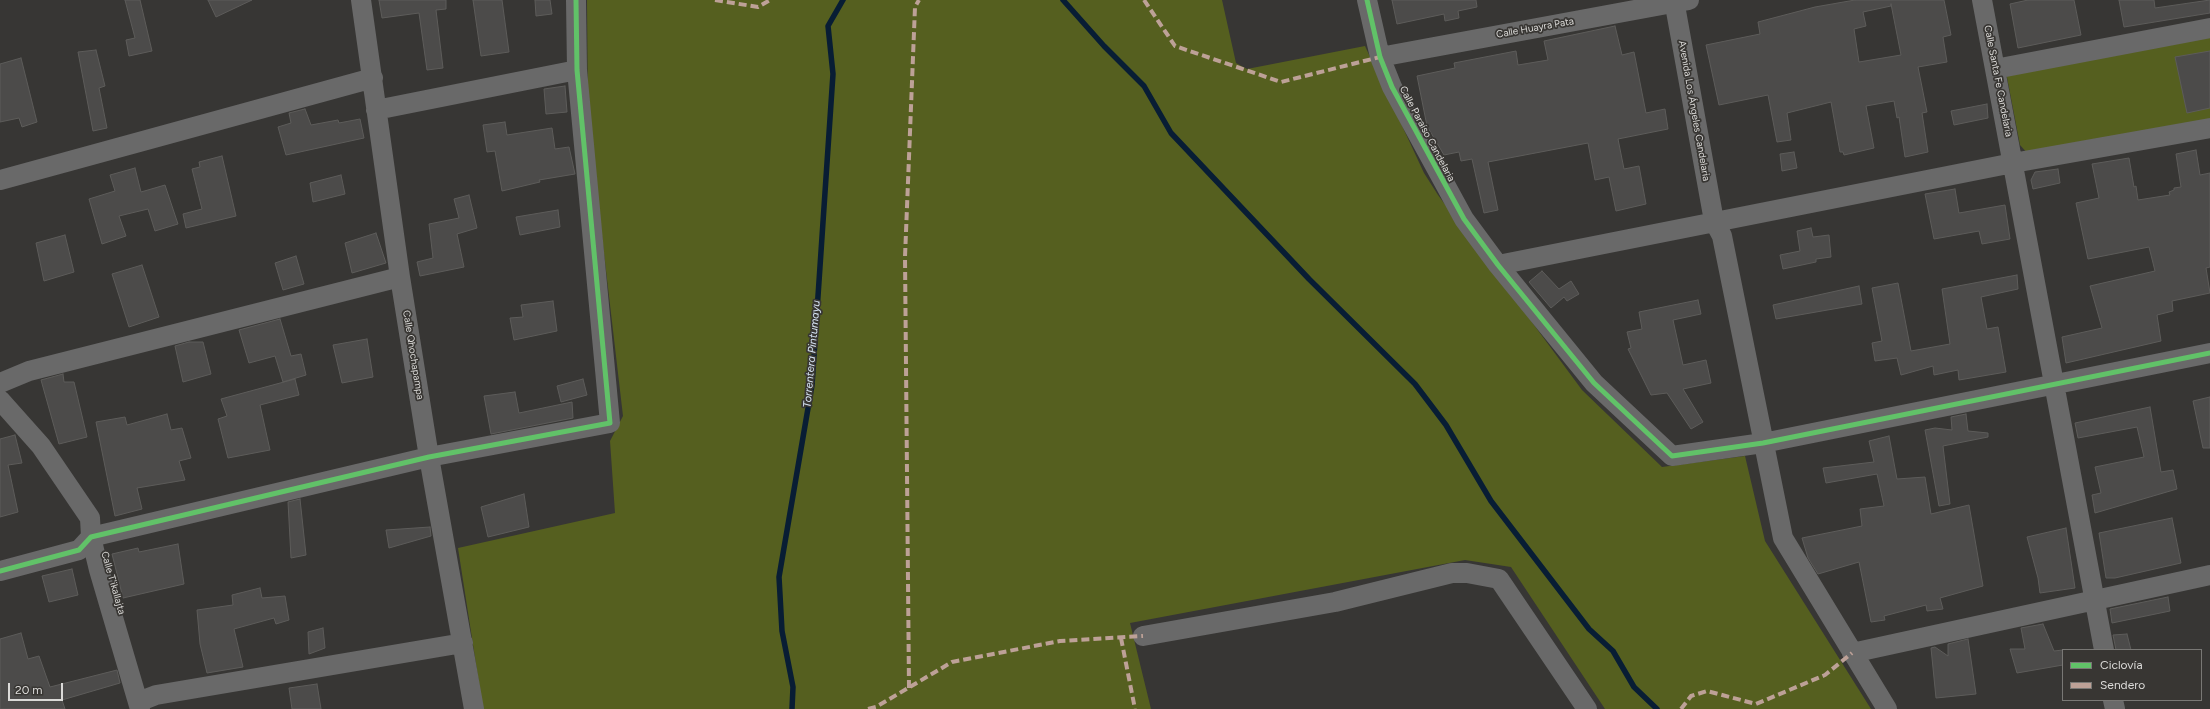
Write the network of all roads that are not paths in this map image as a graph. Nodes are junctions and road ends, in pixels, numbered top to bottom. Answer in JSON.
{"nodes":[{"id":1,"x":361,"y":0,"type":"edge"},
{"id":2,"x":576,"y":0,"type":"edge"},
{"id":3,"x":1367,"y":0,"type":"edge"},
{"id":4,"x":1982,"y":0,"type":"edge"},
{"id":5,"x":1679,"y":1,"type":"edge"},
{"id":6,"x":2210,"y":28,"type":"edge"},
{"id":7,"x":1380,"y":57,"type":"junction"},
{"id":8,"x":1995,"y":69,"type":"junction"},
{"id":9,"x":577,"y":70,"type":"junction"},
{"id":10,"x":373,"y":78,"type":"junction"},
{"id":11,"x":376,"y":110,"type":"junction"},
{"id":12,"x":2210,"y":128,"type":"edge"},
{"id":13,"x":2013,"y":163,"type":"junction"},
{"id":14,"x":0,"y":180,"type":"edge"},
{"id":15,"x":1714,"y":221,"type":"junction"},
{"id":16,"x":1498,"y":265,"type":"junction"},
{"id":17,"x":400,"y":277,"type":"junction"},
{"id":18,"x":2210,"y":353,"type":"edge"},
{"id":19,"x":0,"y":383,"type":"edge"},
{"id":20,"x":2054,"y":384,"type":"junction"},
{"id":21,"x":0,"y":400,"type":"edge"},
{"id":22,"x":1763,"y":443,"type":"junction"},
{"id":23,"x":429,"y":457,"type":"junction"},
{"id":24,"x":91,"y":537,"type":"junction"},
{"id":25,"x":0,"y":571,"type":"edge"},
{"id":26,"x":2210,"y":575,"type":"edge"},
{"id":27,"x":2095,"y":600,"type":"junction"},
{"id":28,"x":1143,"y":636,"type":"dead end"},
{"id":29,"x":463,"y":643,"type":"junction"},
{"id":30,"x":2104,"y":649,"type":"edge"},
{"id":31,"x":1852,"y":653,"type":"junction"},
{"id":32,"x":139,"y":706,"type":"edge"},
{"id":33,"x":474,"y":709,"type":"edge"},
{"id":34,"x":1587,"y":709,"type":"edge"},
{"id":35,"x":1887,"y":709,"type":"edge"}],
"edges":[{"from":1,"to":10,"type":"street","name":"Calle Qhochapampa"},
{"from":2,"to":9,"type":"street"},
{"from":3,"to":7,"type":"street","name":"Calle Paraíso Candelaria"},
{"from":4,"to":8,"type":"street","name":"Calle Santa Fe Candelaria"},
{"from":5,"to":7,"type":"street","name":"Calle Huayra Pata"},
{"from":5,"to":15,"type":"street","name":"Avenida Los Ángeles Candelaria"},
{"from":6,"to":8,"type":"street"},
{"from":7,"to":16,"type":"street","name":"Calle Paraíso Candelaria"},
{"from":8,"to":13,"type":"street","name":"Calle Santa Fe Candelaria"},
{"from":9,"to":11,"type":"street"},
{"from":9,"to":23,"type":"street"},
{"from":10,"to":11,"type":"street","name":"Calle Qhochapampa"},
{"from":10,"to":14,"type":"street"},
{"from":11,"to":17,"type":"street","name":"Calle Qhochapampa"},
{"from":12,"to":13,"type":"street"},
{"from":13,"to":15,"type":"street"},
{"from":13,"to":20,"type":"street","name":"Calle Santa Fe Candelaria"},
{"from":15,"to":16,"type":"street"},
{"from":15,"to":22,"type":"street","name":"Avenida Los Ángeles Candelaria"},
{"from":16,"to":22,"type":"street","name":"Calle Paraíso Candelaria"},
{"from":17,"to":19,"type":"street"},
{"from":17,"to":23,"type":"street","name":"Calle Qhochapampa"},
{"from":18,"to":20,"type":"street"},
{"from":20,"to":22,"type":"street"},
{"from":20,"to":27,"type":"street","name":"Calle Santa Fe Candelaria"},
{"from":21,"to":24,"type":"street","name":"Calle T'ikallajta"},
{"from":22,"to":31,"type":"street","name":"Avenida Los Ángeles Candelaria"},
{"from":23,"to":24,"type":"street"},
{"from":23,"to":29,"type":"street","name":"Calle Qhochapampa"},
{"from":24,"to":25,"type":"street"},
{"from":24,"to":32,"type":"street","name":"Calle T'ikallajta"},
{"from":26,"to":27,"type":"street"},
{"from":27,"to":30,"type":"street","name":"Calle Santa Fe Candelaria"},
{"from":27,"to":31,"type":"street"},
{"from":28,"to":34,"type":"street"},
{"from":29,"to":32,"type":"street"},
{"from":29,"to":33,"type":"street","name":"Calle Qhochapampa"},
{"from":31,"to":35,"type":"street","name":"Avenida Los Ángeles Candelaria"}]}
